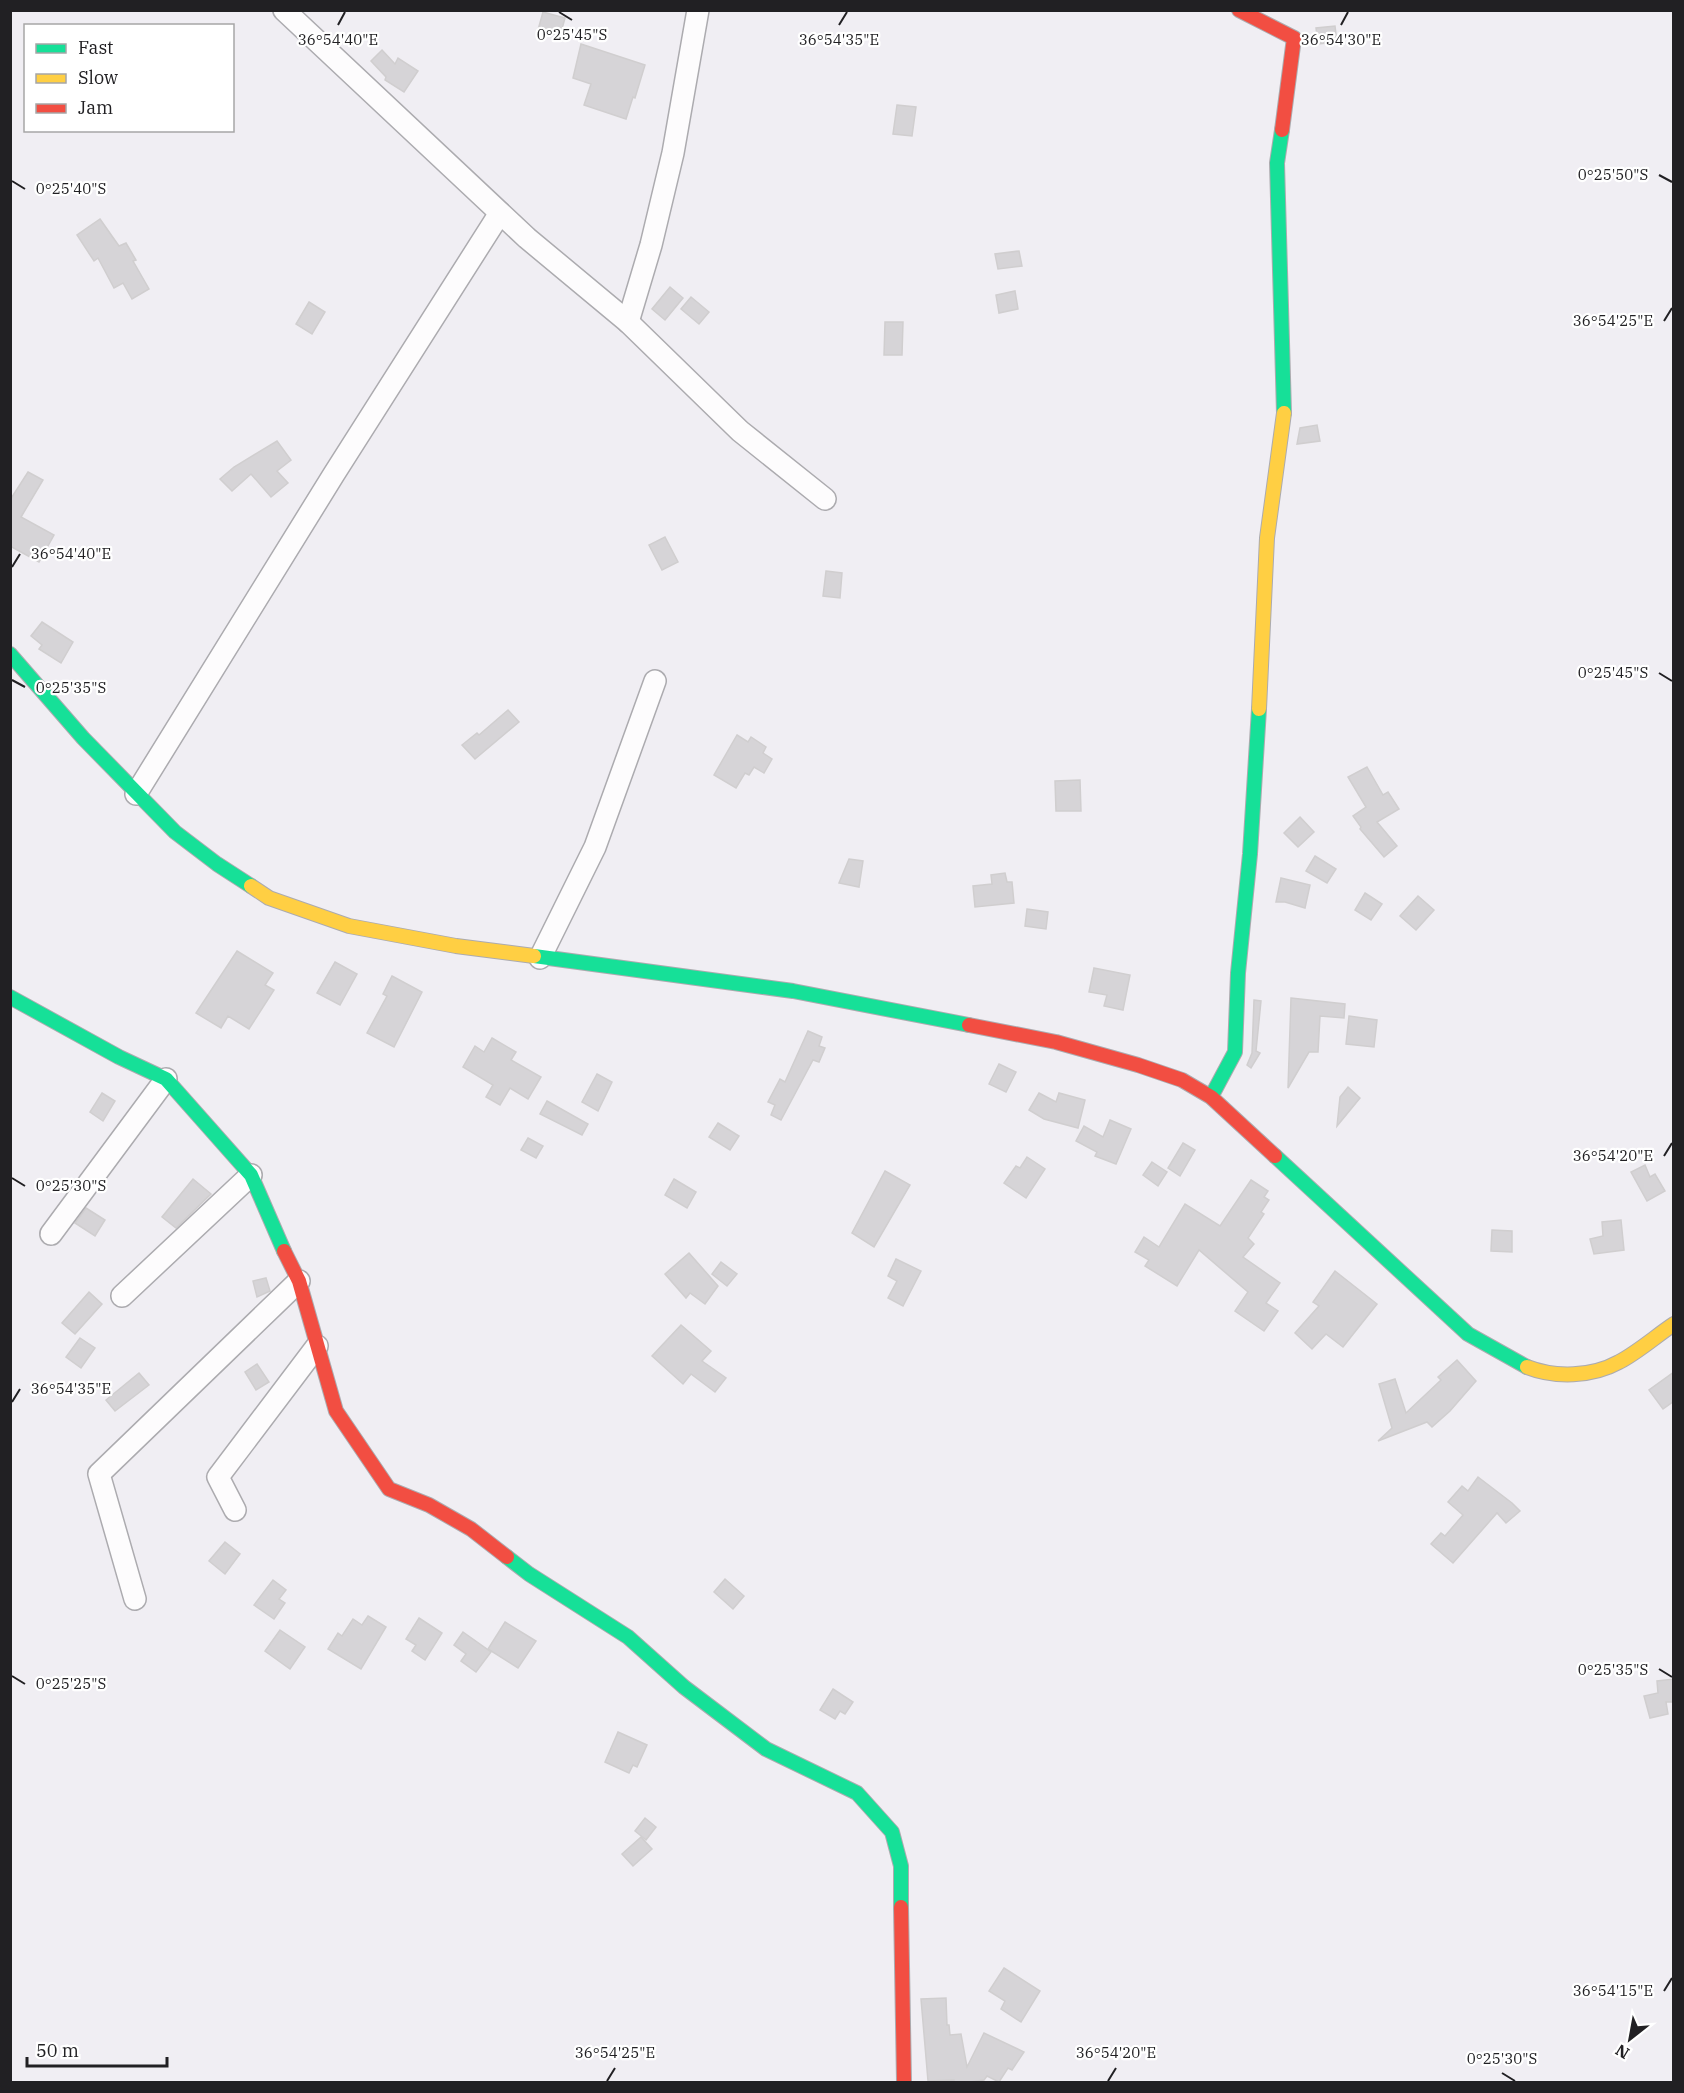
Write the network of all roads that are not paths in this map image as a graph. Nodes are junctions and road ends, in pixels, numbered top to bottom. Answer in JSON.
{"nodes":[{"id":1,"x":284,"y":10,"type":"edge"},
{"id":2,"x":698,"y":10,"type":"edge"},
{"id":3,"x":1239,"y":10,"type":"edge"},
{"id":4,"x":500,"y":213,"type":"junction"},
{"id":5,"x":627,"y":322,"type":"junction"},
{"id":6,"x":825,"y":499,"type":"dead end"},
{"id":7,"x":10,"y":654,"type":"edge"},
{"id":8,"x":655,"y":681,"type":"dead end"},
{"id":9,"x":136,"y":794,"type":"junction"},
{"id":10,"x":540,"y":958,"type":"junction"},
{"id":11,"x":10,"y":997,"type":"edge"},
{"id":12,"x":166,"y":1079,"type":"junction"},
{"id":13,"x":1211,"y":1098,"type":"junction"},
{"id":14,"x":251,"y":1174,"type":"junction"},
{"id":15,"x":51,"y":1234,"type":"dead end"},
{"id":16,"x":299,"y":1281,"type":"junction"},
{"id":17,"x":122,"y":1296,"type":"dead end"},
{"id":18,"x":1674,"y":1324,"type":"edge"},
{"id":19,"x":317,"y":1346,"type":"junction"},
{"id":20,"x":235,"y":1510,"type":"dead end"},
{"id":21,"x":135,"y":1599,"type":"dead end"},
{"id":22,"x":904,"y":2082,"type":"edge"}],
"edges":[{"from":1,"to":4,"type":"street"},
{"from":2,"to":5,"type":"street"},
{"from":3,"to":13,"type":"street"},
{"from":4,"to":5,"type":"street"},
{"from":4,"to":9,"type":"street"},
{"from":5,"to":6,"type":"street"},
{"from":7,"to":9,"type":"street"},
{"from":8,"to":10,"type":"street"},
{"from":9,"to":10,"type":"street"},
{"from":10,"to":13,"type":"street"},
{"from":11,"to":12,"type":"street"},
{"from":12,"to":14,"type":"street"},
{"from":12,"to":15,"type":"street"},
{"from":13,"to":18,"type":"street"},
{"from":14,"to":16,"type":"street"},
{"from":14,"to":17,"type":"street"},
{"from":16,"to":19,"type":"street"},
{"from":16,"to":21,"type":"street"},
{"from":19,"to":20,"type":"street"},
{"from":19,"to":22,"type":"street"}]}
